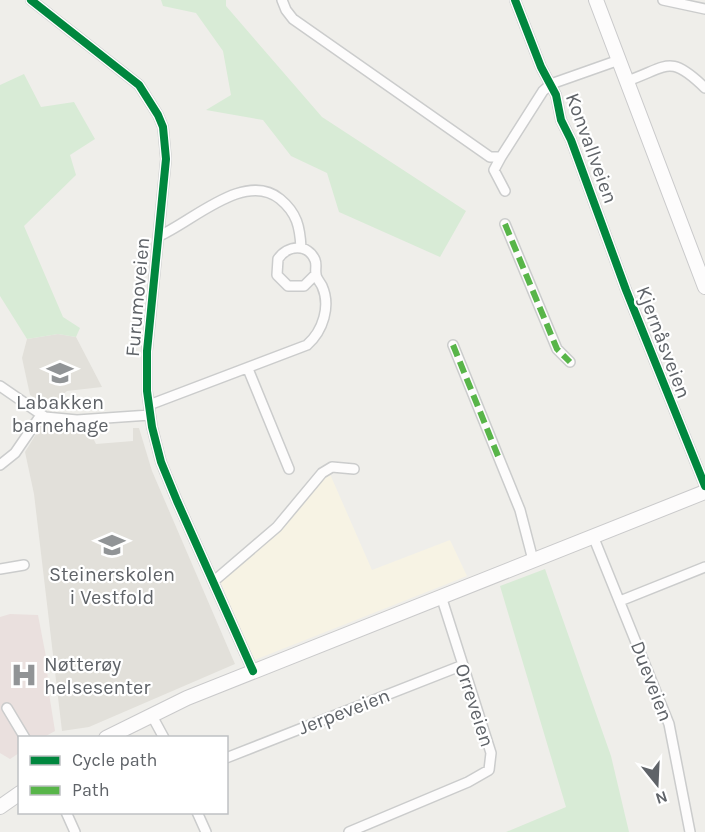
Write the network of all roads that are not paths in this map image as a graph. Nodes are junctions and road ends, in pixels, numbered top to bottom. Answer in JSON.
{"nodes":[{"id":1,"x":31,"y":0,"type":"edge"},
{"id":2,"x":282,"y":0,"type":"edge"},
{"id":3,"x":515,"y":0,"type":"edge"},
{"id":4,"x":596,"y":0,"type":"edge"},
{"id":5,"x":663,"y":0,"type":"edge"},
{"id":6,"x":705,"y":9,"type":"edge"},
{"id":7,"x":619,"y":60,"type":"junction"},
{"id":8,"x":627,"y":81,"type":"junction"},
{"id":9,"x":551,"y":84,"type":"junction"},
{"id":10,"x":705,"y":88,"type":"edge"},
{"id":11,"x":501,"y":157,"type":"junction"},
{"id":12,"x":505,"y":191,"type":"dead end"},
{"id":13,"x":504,"y":224,"type":"dead end"},
{"id":14,"x":159,"y":236,"type":"junction"},
{"id":15,"x":301,"y":248,"type":"junction"},
{"id":16,"x":315,"y":275,"type":"junction"},
{"id":17,"x":621,"y":276,"type":"joint"},
{"id":18,"x":705,"y":287,"type":"edge"},
{"id":19,"x":453,"y":345,"type":"dead end"},
{"id":20,"x":570,"y":362,"type":"dead end"},
{"id":21,"x":248,"y":369,"type":"junction"},
{"id":22,"x":0,"y":386,"type":"edge"},
{"id":23,"x":150,"y":410,"type":"junction"},
{"id":24,"x":41,"y":415,"type":"junction"},
{"id":25,"x":0,"y":465,"type":"edge"},
{"id":26,"x":289,"y":469,"type":"dead end"},
{"id":27,"x":354,"y":469,"type":"dead end"},
{"id":28,"x":705,"y":486,"type":"edge"},
{"id":29,"x":705,"y":492,"type":"edge"},
{"id":30,"x":593,"y":536,"type":"junction"},
{"id":31,"x":533,"y":560,"type":"junction"},
{"id":32,"x":24,"y":565,"type":"dead end"},
{"id":33,"x":705,"y":567,"type":"edge"},
{"id":34,"x":0,"y":569,"type":"edge"},
{"id":35,"x":214,"y":581,"type":"junction"},
{"id":36,"x":441,"y":596,"type":"junction"},
{"id":37,"x":620,"y":601,"type":"junction"},
{"id":38,"x":463,"y":666,"type":"junction"},
{"id":39,"x":253,"y":671,"type":"junction"},
{"id":40,"x":7,"y":708,"type":"dead end"},
{"id":41,"x":151,"y":714,"type":"junction"},
{"id":42,"x":24,"y":736,"type":"edge"},
{"id":43,"x":110,"y":736,"type":"edge"},
{"id":44,"x":163,"y":736,"type":"edge"},
{"id":45,"x":228,"y":757,"type":"edge"},
{"id":46,"x":18,"y":794,"type":"edge"},
{"id":47,"x":0,"y":807,"type":"edge"},
{"id":48,"x":66,"y":814,"type":"edge"},
{"id":49,"x":197,"y":814,"type":"edge"},
{"id":50,"x":75,"y":832,"type":"edge"},
{"id":51,"x":206,"y":832,"type":"edge"},
{"id":52,"x":349,"y":832,"type":"edge"},
{"id":53,"x":690,"y":832,"type":"edge"}],
"edges":[{"from":1,"to":14,"type":"street","name":"Furumoveien"},
{"from":2,"to":11,"type":"street"},
{"from":3,"to":9,"type":"street","name":"Konvallveien"},
{"from":4,"to":7,"type":"main road"},
{"from":5,"to":6,"type":"street"},
{"from":7,"to":8,"type":"main road"},
{"from":7,"to":9,"type":"street","name":"Konvallveien"},
{"from":8,"to":10,"type":"street"},
{"from":8,"to":18,"type":"main road"},
{"from":9,"to":11,"type":"street","name":"Konvallveien"},
{"from":9,"to":17,"type":"street","name":"Konvallveien"},
{"from":11,"to":12,"type":"street"},
{"from":13,"to":20,"type":"street"},
{"from":14,"to":15,"type":"street"},
{"from":14,"to":23,"type":"street","name":"Furumoveien"},
{"from":15,"to":16,"type":"street"},
{"from":15,"to":16,"type":"street"},
{"from":16,"to":21,"type":"street"},
{"from":17,"to":28,"type":"street","name":"Kjernåsveien"},
{"from":19,"to":31,"type":"street"},
{"from":21,"to":23,"type":"street"},
{"from":21,"to":26,"type":"street"},
{"from":22,"to":24,"type":"street"},
{"from":23,"to":24,"type":"street"},
{"from":23,"to":35,"type":"street","name":"Furumoveien"},
{"from":24,"to":25,"type":"street"},
{"from":27,"to":35,"type":"street"},
{"from":29,"to":30,"type":"main road"},
{"from":30,"to":31,"type":"main road"},
{"from":30,"to":37,"type":"street","name":"Dueveien"},
{"from":31,"to":36,"type":"main road"},
{"from":32,"to":34,"type":"street"},
{"from":33,"to":37,"type":"street"},
{"from":35,"to":39,"type":"street","name":"Furumoveien"},
{"from":36,"to":38,"type":"street","name":"Orreveien"},
{"from":36,"to":39,"type":"main road"},
{"from":37,"to":53,"type":"street","name":"Dueveien"},
{"from":38,"to":45,"type":"street","name":"Jerpeveien"},
{"from":38,"to":52,"type":"street","name":"Orreveien"},
{"from":39,"to":41,"type":"main road"},
{"from":40,"to":42,"type":"street"},
{"from":41,"to":43,"type":"main road"},
{"from":41,"to":44,"type":"street"},
{"from":46,"to":47,"type":"main road"},
{"from":48,"to":50,"type":"street"},
{"from":49,"to":51,"type":"street"}]}
